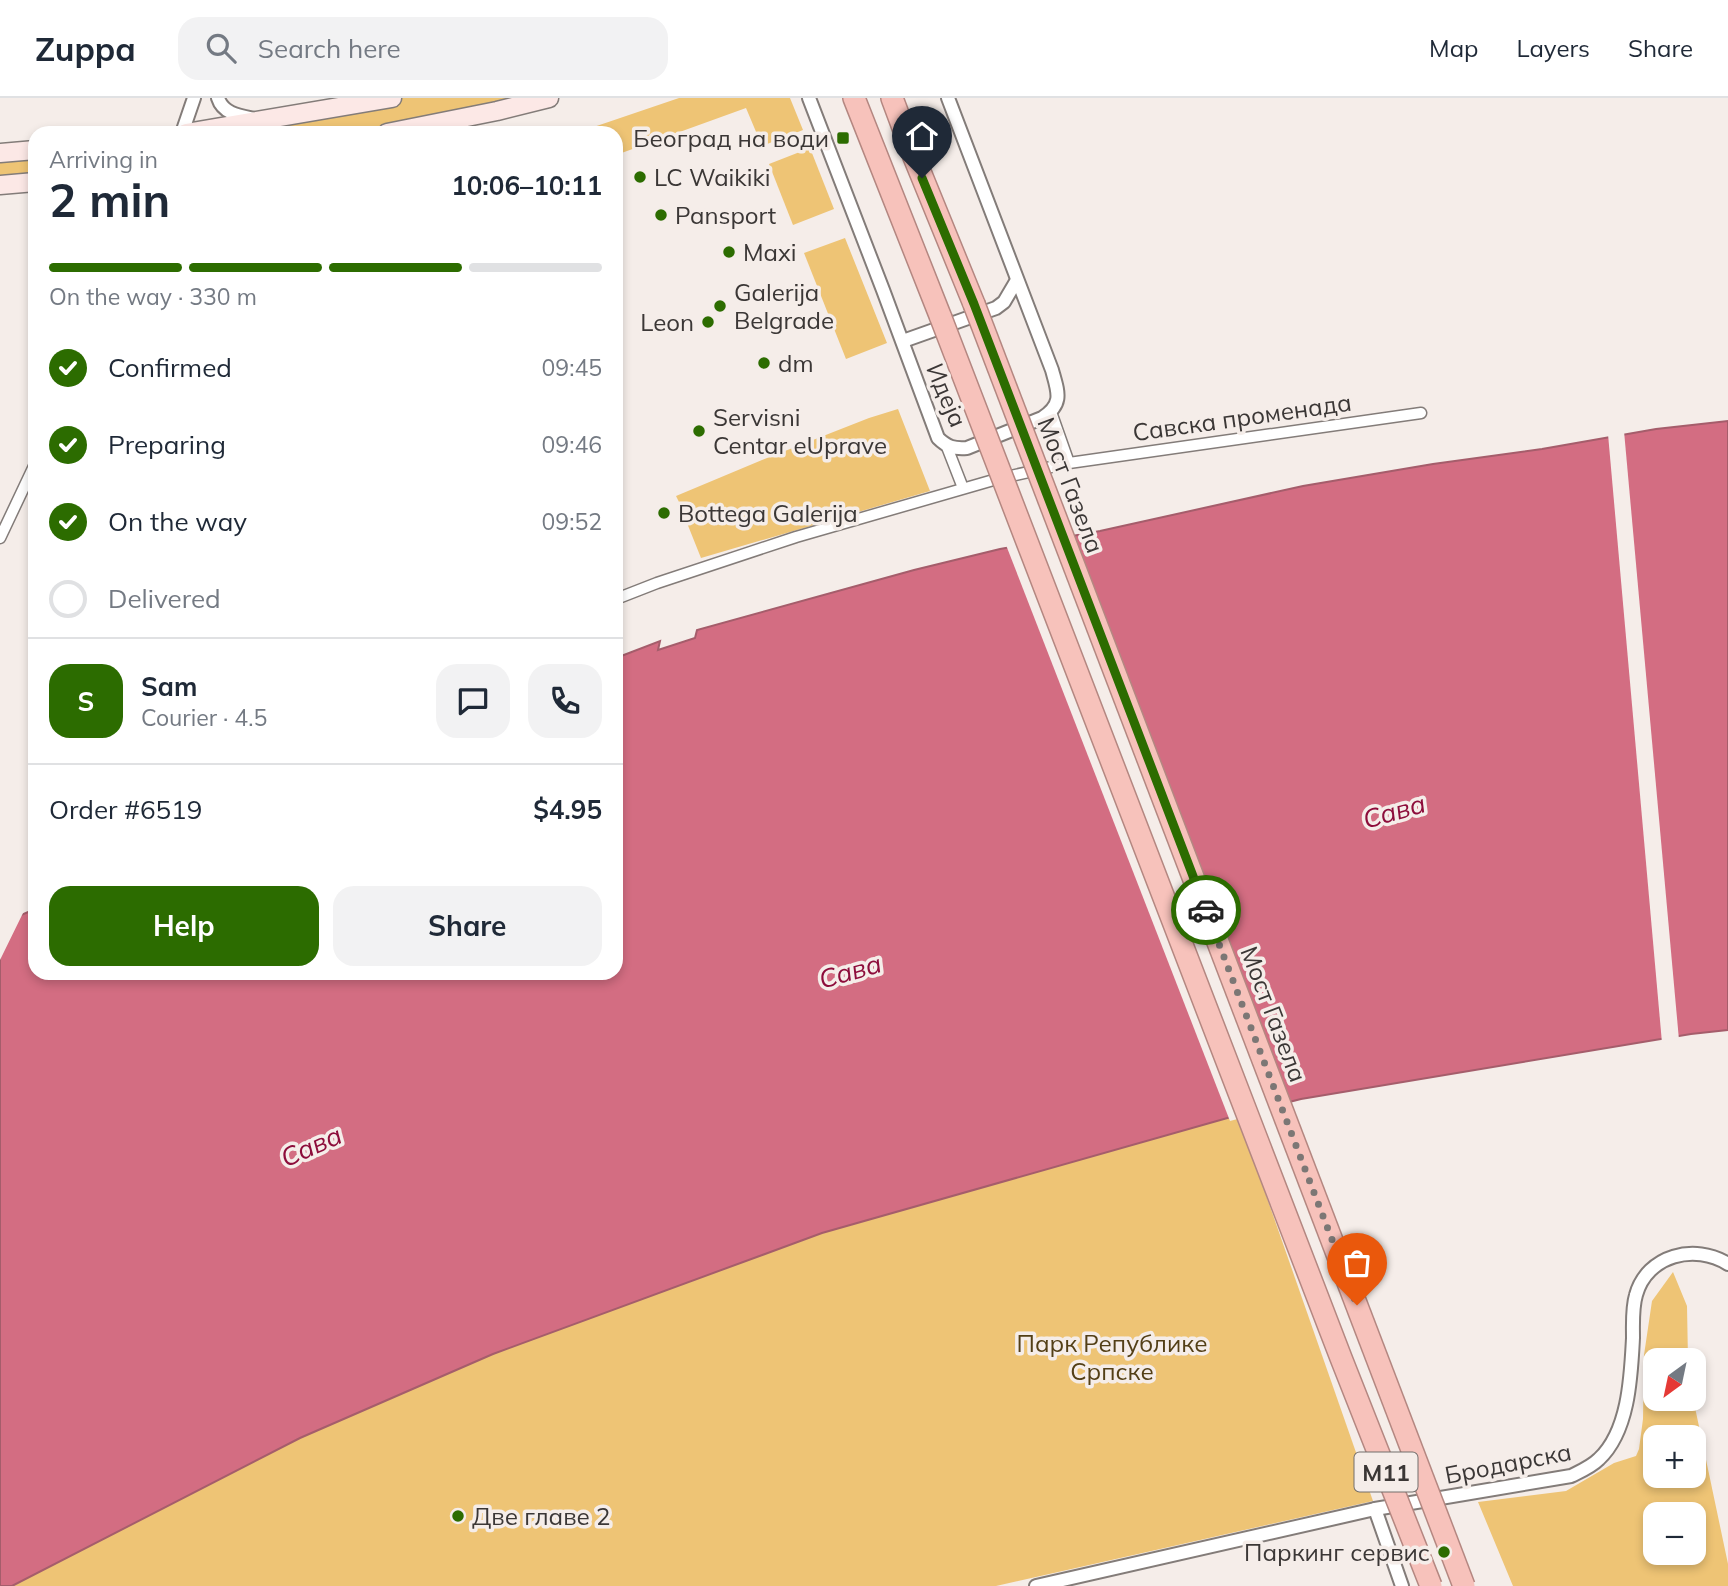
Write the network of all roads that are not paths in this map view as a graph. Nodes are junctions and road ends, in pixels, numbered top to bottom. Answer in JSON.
{"nodes":[{"id":1,"x":194,"y":98,"type":"edge"},
{"id":2,"x":218,"y":98,"type":"edge"},
{"id":3,"x":392,"y":98,"type":"edge"},
{"id":4,"x":549,"y":98,"type":"edge"},
{"id":5,"x":809,"y":98,"type":"edge"},
{"id":6,"x":854,"y":98,"type":"edge"},
{"id":7,"x":892,"y":98,"type":"edge"},
{"id":8,"x":948,"y":98,"type":"edge"},
{"id":9,"x":262,"y":120,"type":"junction"},
{"id":10,"x":186,"y":126,"type":"edge"},
{"id":11,"x":226,"y":126,"type":"edge"},
{"id":12,"x":422,"y":126,"type":"edge"},
{"id":13,"x":28,"y":151,"type":"edge"},
{"id":14,"x":0,"y":153,"type":"edge"},
{"id":15,"x":28,"y":183,"type":"edge"},
{"id":16,"x":0,"y":185,"type":"edge"},
{"id":17,"x":1017,"y":280,"type":"junction"},
{"id":18,"x":902,"y":341,"type":"junction"},
{"id":19,"x":1051,"y":412,"type":"junction"},
{"id":20,"x":1421,"y":413,"type":"dead end"},
{"id":21,"x":947,"y":447,"type":"junction"},
{"id":22,"x":1069,"y":463,"type":"junction"},
{"id":23,"x":28,"y":479,"type":"edge"},
{"id":24,"x":963,"y":488,"type":"junction"},
{"id":25,"x":0,"y":538,"type":"edge"},
{"id":26,"x":623,"y":596,"type":"edge"},
{"id":27,"x":1728,"y":1264,"type":"edge"},
{"id":28,"x":1375,"y":1509,"type":"junction"},
{"id":29,"x":1036,"y":1586,"type":"edge"},
{"id":30,"x":1402,"y":1586,"type":"edge"},
{"id":31,"x":1431,"y":1586,"type":"edge"},
{"id":32,"x":1464,"y":1586,"type":"edge"}],
"edges":[{"from":1,"to":10,"type":"street"},
{"from":2,"to":9,"type":"street"},
{"from":3,"to":9,"type":"main road"},
{"from":4,"to":12,"type":"main road"},
{"from":5,"to":18,"type":"street","name":"Идеја"},
{"from":6,"to":31,"type":"highway","number":"M11","bridge":true},
{"from":7,"to":32,"type":"highway","name":"Мост Газела","number":"M11","bridge":true},
{"from":8,"to":17,"type":"street"},
{"from":9,"to":11,"type":"main road"},
{"from":13,"to":14,"type":"main road"},
{"from":15,"to":16,"type":"main road"},
{"from":17,"to":18,"type":"street"},
{"from":17,"to":19,"type":"street"},
{"from":18,"to":21,"type":"street","name":"Идеја"},
{"from":19,"to":21,"type":"street","name":"Идеја"},
{"from":19,"to":22,"type":"street"},
{"from":20,"to":22,"type":"street","name":"Савска променада"},
{"from":21,"to":24,"type":"street"},
{"from":22,"to":24,"type":"street","name":"Савска променада"},
{"from":23,"to":25,"type":"street"},
{"from":24,"to":26,"type":"street","name":"Савска променада"},
{"from":27,"to":28,"type":"street","name":"Бродарска"},
{"from":28,"to":29,"type":"street","name":"Бродарска"},
{"from":28,"to":30,"type":"street"}]}
